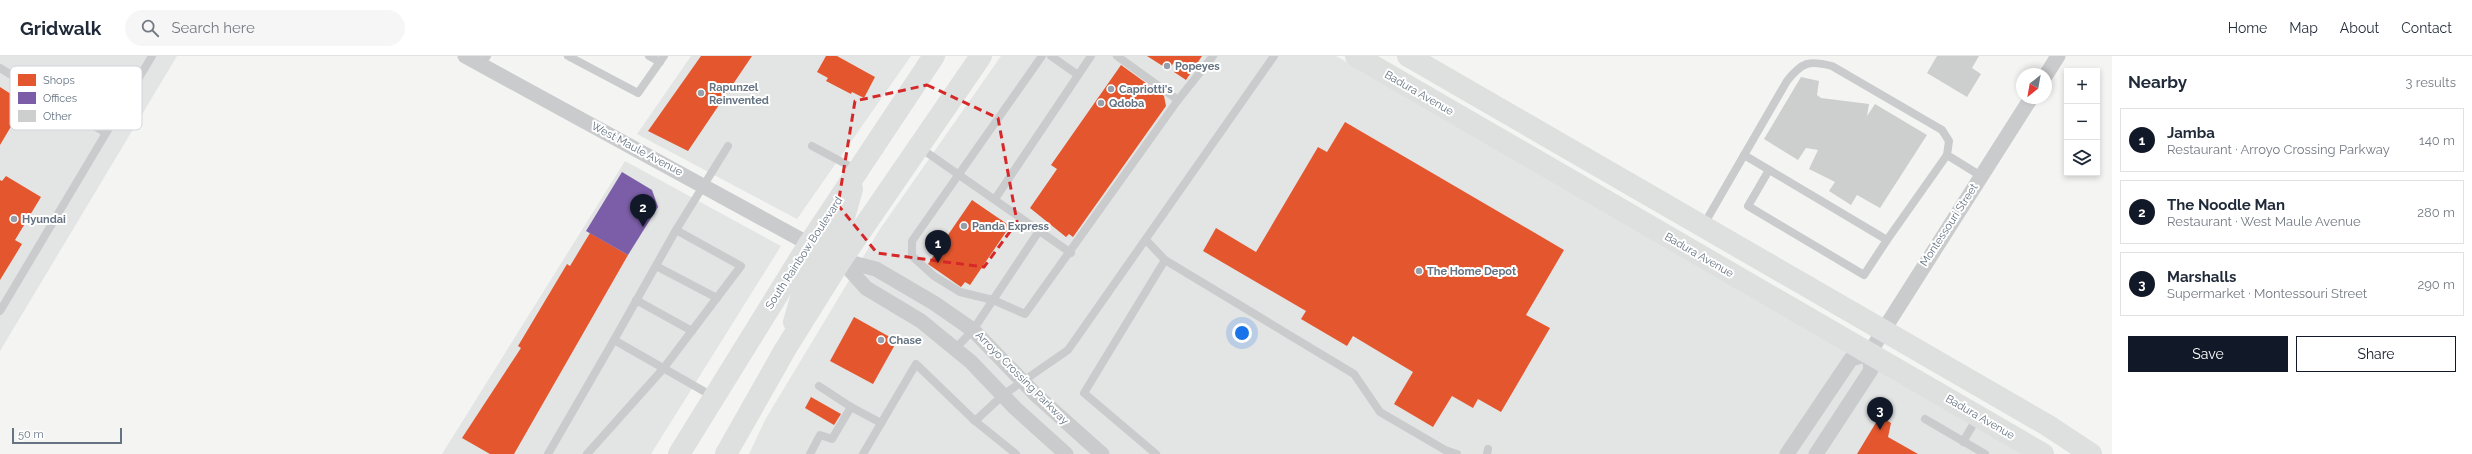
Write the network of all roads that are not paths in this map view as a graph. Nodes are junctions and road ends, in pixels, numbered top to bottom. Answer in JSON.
{"nodes":[{"id":1,"x":152,"y":56,"type":"edge"},
{"id":2,"x":465,"y":56,"type":"edge"},
{"id":3,"x":568,"y":56,"type":"edge"},
{"id":4,"x":649,"y":56,"type":"edge"},
{"id":5,"x":934,"y":56,"type":"edge"},
{"id":6,"x":981,"y":56,"type":"edge"},
{"id":7,"x":1042,"y":56,"type":"edge"},
{"id":8,"x":1051,"y":56,"type":"edge"},
{"id":9,"x":1091,"y":56,"type":"edge"},
{"id":10,"x":1117,"y":56,"type":"edge"},
{"id":11,"x":1213,"y":56,"type":"edge"},
{"id":12,"x":1274,"y":56,"type":"edge"},
{"id":13,"x":1356,"y":56,"type":"edge"},
{"id":14,"x":1408,"y":56,"type":"edge"},
{"id":15,"x":2058,"y":56,"type":"edge"},
{"id":16,"x":662,"y":59,"type":"edge"},
{"id":17,"x":484,"y":60,"type":"edge"},
{"id":18,"x":0,"y":68,"type":"edge"},
{"id":19,"x":2050,"y":68,"type":"edge"},
{"id":20,"x":142,"y":73,"type":"edge"},
{"id":21,"x":10,"y":74,"type":"edge"},
{"id":22,"x":1078,"y":75,"type":"junction"},
{"id":23,"x":1178,"y":100,"type":"junction"},
{"id":24,"x":2027,"y":104,"type":"edge"},
{"id":25,"x":101,"y":130,"type":"edge"},
{"id":26,"x":108,"y":130,"type":"edge"},
{"id":27,"x":106,"y":133,"type":"junction"},
{"id":28,"x":728,"y":146,"type":"dead end"},
{"id":29,"x":812,"y":146,"type":"dead end"},
{"id":30,"x":918,"y":146,"type":"junction"},
{"id":31,"x":1744,"y":155,"type":"junction"},
{"id":32,"x":1947,"y":155,"type":"junction"},
{"id":33,"x":1769,"y":170,"type":"junction"},
{"id":34,"x":858,"y":171,"type":"junction"},
{"id":35,"x":960,"y":175,"type":"junction"},
{"id":36,"x":1981,"y":176,"type":"junction"},
{"id":37,"x":705,"y":186,"type":"junction"},
{"id":38,"x":995,"y":199,"type":"junction"},
{"id":39,"x":1702,"y":227,"type":"junction"},
{"id":40,"x":676,"y":230,"type":"junction"},
{"id":41,"x":1039,"y":231,"type":"junction"},
{"id":42,"x":1146,"y":240,"type":"junction"},
{"id":43,"x":1887,"y":240,"type":"junction"},
{"id":44,"x":809,"y":244,"type":"junction"},
{"id":45,"x":1071,"y":253,"type":"junction"},
{"id":46,"x":841,"y":260,"type":"junction"},
{"id":47,"x":1165,"y":260,"type":"junction"},
{"id":48,"x":656,"y":266,"type":"junction"},
{"id":49,"x":717,"y":298,"type":"junction"},
{"id":50,"x":636,"y":300,"type":"junction"},
{"id":51,"x":993,"y":300,"type":"junction"},
{"id":52,"x":0,"y":311,"type":"edge"},
{"id":53,"x":973,"y":330,"type":"junction"},
{"id":54,"x":692,"y":331,"type":"junction"},
{"id":55,"x":1883,"y":331,"type":"junction"},
{"id":56,"x":614,"y":340,"type":"junction"},
{"id":57,"x":786,"y":348,"type":"junction"},
{"id":58,"x":955,"y":349,"type":"junction"},
{"id":59,"x":1869,"y":354,"type":"junction"},
{"id":60,"x":664,"y":369,"type":"junction"},
{"id":61,"x":1024,"y":381,"type":"junction"},
{"id":62,"x":819,"y":386,"type":"dead end"},
{"id":63,"x":1003,"y":395,"type":"junction"},
{"id":64,"x":714,"y":398,"type":"junction"},
{"id":65,"x":851,"y":407,"type":"junction"},
{"id":66,"x":1978,"y":416,"type":"junction"},
{"id":67,"x":1925,"y":419,"type":"dead end"},
{"id":68,"x":975,"y":421,"type":"junction"},
{"id":69,"x":881,"y":423,"type":"junction"},
{"id":70,"x":1963,"y":442,"type":"junction"},
{"id":71,"x":548,"y":454,"type":"edge"},
{"id":72,"x":587,"y":454,"type":"edge"},
{"id":73,"x":678,"y":454,"type":"edge"},
{"id":74,"x":726,"y":454,"type":"edge"},
{"id":75,"x":810,"y":454,"type":"edge"},
{"id":76,"x":863,"y":454,"type":"edge"},
{"id":77,"x":1016,"y":454,"type":"edge"},
{"id":78,"x":1066,"y":454,"type":"edge"},
{"id":79,"x":1102,"y":454,"type":"edge"},
{"id":80,"x":1156,"y":454,"type":"edge"},
{"id":81,"x":1457,"y":454,"type":"edge"},
{"id":82,"x":1787,"y":454,"type":"edge"},
{"id":83,"x":1816,"y":454,"type":"edge"},
{"id":84,"x":1985,"y":454,"type":"edge"},
{"id":85,"x":2043,"y":454,"type":"edge"},
{"id":86,"x":2091,"y":454,"type":"edge"}],
"edges":[{"from":1,"to":20,"type":"lane"},
{"from":2,"to":17,"type":"street","name":"West Maule Avenue"},
{"from":3,"to":16,"type":"lane"},
{"from":4,"to":16,"type":"lane"},
{"from":5,"to":34,"type":"main road","name":"South Rainbow Boulevard"},
{"from":6,"to":30,"type":"main road"},
{"from":7,"to":35,"type":"lane"},
{"from":8,"to":22,"type":"lane"},
{"from":9,"to":22,"type":"lane"},
{"from":10,"to":23,"type":"lane"},
{"from":11,"to":23,"type":"lane"},
{"from":12,"to":42,"type":"lane"},
{"from":13,"to":59,"type":"main road","name":"Badura Avenue"},
{"from":14,"to":39,"type":"main road"},
{"from":15,"to":19,"type":"street"},
{"from":17,"to":37,"type":"street","name":"West Maule Avenue"},
{"from":18,"to":21,"type":"lane"},
{"from":22,"to":38,"type":"lane"},
{"from":23,"to":45,"type":"lane"},
{"from":24,"to":36,"type":"street","name":"Montessouri Street"},
{"from":25,"to":27,"type":"lane"},
{"from":26,"to":27,"type":"lane"},
{"from":27,"to":52,"type":"lane"},
{"from":28,"to":37,"type":"lane"},
{"from":29,"to":34,"type":"lane"},
{"from":30,"to":35,"type":"lane"},
{"from":30,"to":46,"type":"main road"},
{"from":31,"to":32,"type":"lane"},
{"from":31,"to":33,"type":"lane"},
{"from":31,"to":39,"type":"lane"},
{"from":32,"to":36,"type":"lane"},
{"from":32,"to":43,"type":"lane"},
{"from":33,"to":43,"type":"lane"},
{"from":33,"to":43,"type":"lane"},
{"from":34,"to":44,"type":"main road","name":"South Rainbow Boulevard"},
{"from":34,"to":46,"type":"main road"},
{"from":35,"to":38,"type":"lane"},
{"from":35,"to":51,"type":"lane"},
{"from":36,"to":55,"type":"street","name":"Montessouri Street"},
{"from":37,"to":40,"type":"lane"},
{"from":37,"to":44,"type":"street","name":"West Maule Avenue"},
{"from":38,"to":41,"type":"lane"},
{"from":39,"to":55,"type":"main road"},
{"from":40,"to":48,"type":"lane"},
{"from":40,"to":49,"type":"lane"},
{"from":41,"to":45,"type":"lane"},
{"from":41,"to":51,"type":"lane"},
{"from":42,"to":47,"type":"lane"},
{"from":42,"to":61,"type":"lane"},
{"from":44,"to":57,"type":"main road"},
{"from":44,"to":64,"type":"main road","name":"South Rainbow Boulevard"},
{"from":45,"to":51,"type":"lane"},
{"from":46,"to":53,"type":"street","name":"Arroyo Crossing Parkway"},
{"from":46,"to":57,"type":"main road"},
{"from":46,"to":58,"type":"street"},
{"from":47,"to":80,"type":"lane"},
{"from":47,"to":81,"type":"lane"},
{"from":48,"to":49,"type":"lane"},
{"from":48,"to":50,"type":"lane"},
{"from":49,"to":54,"type":"lane"},
{"from":50,"to":54,"type":"lane"},
{"from":50,"to":56,"type":"lane"},
{"from":51,"to":53,"type":"lane"},
{"from":53,"to":58,"type":"lane"},
{"from":53,"to":61,"type":"street","name":"Arroyo Crossing Parkway"},
{"from":54,"to":60,"type":"lane"},
{"from":55,"to":59,"type":"street","name":"Montessouri Street"},
{"from":55,"to":86,"type":"main road"},
{"from":56,"to":60,"type":"lane"},
{"from":56,"to":71,"type":"lane"},
{"from":57,"to":74,"type":"main road"},
{"from":58,"to":63,"type":"street"},
{"from":59,"to":66,"type":"main road","name":"Badura Avenue"},
{"from":59,"to":82,"type":"street"},
{"from":59,"to":83,"type":"street"},
{"from":60,"to":64,"type":"lane"},
{"from":60,"to":72,"type":"lane"},
{"from":61,"to":63,"type":"lane"},
{"from":61,"to":79,"type":"street","name":"Arroyo Crossing Parkway"},
{"from":62,"to":65,"type":"lane"},
{"from":63,"to":68,"type":"lane"},
{"from":63,"to":78,"type":"street"},
{"from":64,"to":73,"type":"main road","name":"South Rainbow Boulevard"},
{"from":65,"to":69,"type":"lane"},
{"from":65,"to":75,"type":"lane"},
{"from":66,"to":70,"type":"lane"},
{"from":66,"to":85,"type":"main road","name":"Badura Avenue"},
{"from":67,"to":70,"type":"lane"},
{"from":68,"to":69,"type":"lane"},
{"from":68,"to":77,"type":"lane"},
{"from":69,"to":76,"type":"lane"},
{"from":70,"to":84,"type":"lane"}]}
